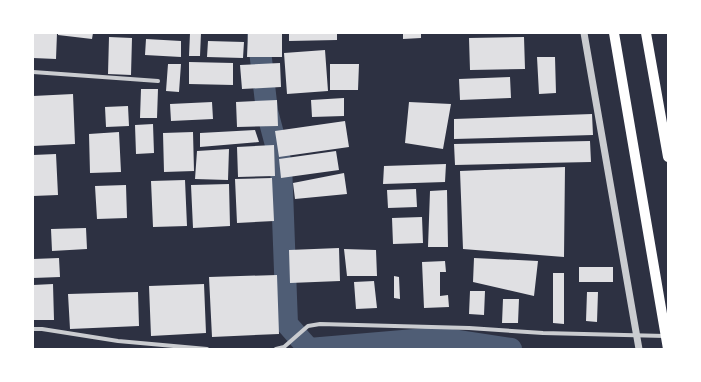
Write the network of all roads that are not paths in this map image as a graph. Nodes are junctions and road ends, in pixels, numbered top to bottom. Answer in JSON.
{"nodes":[{"id":1,"x":584,"y":33,"type":"edge"},
{"id":2,"x":614,"y":33,"type":"edge"},
{"id":3,"x":646,"y":33,"type":"edge"},
{"id":4,"x":33,"y":72,"type":"edge"},
{"id":5,"x":158,"y":81,"type":"dead end"},
{"id":6,"x":668,"y":157,"type":"edge"},
{"id":7,"x":33,"y":329,"type":"edge"},
{"id":8,"x":637,"y":336,"type":"junction"},
{"id":9,"x":665,"y":336,"type":"junction"},
{"id":10,"x":208,"y":349,"type":"edge"},
{"id":11,"x":276,"y":349,"type":"edge"},
{"id":12,"x":639,"y":349,"type":"edge"},
{"id":13,"x":668,"y":349,"type":"edge"}],
"edges":[{"from":1,"to":8,"type":"street"},
{"from":2,"to":9,"type":"main road"},
{"from":3,"to":6,"type":"main road"},
{"from":4,"to":5,"type":"street"},
{"from":7,"to":10,"type":"street"},
{"from":8,"to":9,"type":"street"},
{"from":8,"to":11,"type":"street"},
{"from":8,"to":12,"type":"street"},
{"from":9,"to":13,"type":"main road"}]}
